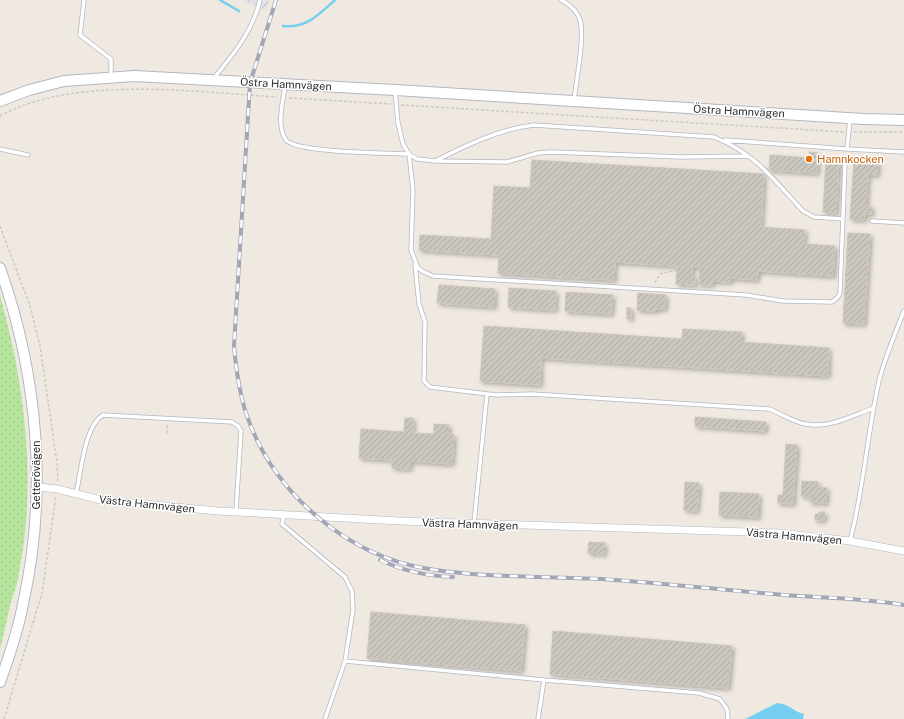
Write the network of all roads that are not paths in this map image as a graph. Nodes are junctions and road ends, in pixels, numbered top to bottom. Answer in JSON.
{"nodes":[{"id":1,"x":84,"y":0,"type":"edge"},
{"id":2,"x":260,"y":0,"type":"edge"},
{"id":3,"x":561,"y":0,"type":"edge"},
{"id":4,"x":111,"y":76,"type":"junction"},
{"id":5,"x":212,"y":80,"type":"junction"},
{"id":6,"x":285,"y":85,"type":"junction"},
{"id":7,"x":395,"y":90,"type":"junction"},
{"id":8,"x":0,"y":101,"type":"edge"},
{"id":9,"x":574,"y":102,"type":"junction"},
{"id":10,"x":850,"y":118,"type":"junction"},
{"id":11,"x":904,"y":120,"type":"edge"},
{"id":12,"x":723,"y":140,"type":"junction"},
{"id":13,"x":0,"y":149,"type":"edge"},
{"id":14,"x":847,"y":149,"type":"junction"},
{"id":15,"x":904,"y":152,"type":"edge"},
{"id":16,"x":409,"y":154,"type":"junction"},
{"id":17,"x":28,"y":155,"type":"dead end"},
{"id":18,"x":750,"y":156,"type":"junction"},
{"id":19,"x":435,"y":161,"type":"junction"},
{"id":20,"x":846,"y":164,"type":"dead end"},
{"id":21,"x":844,"y":219,"type":"junction"},
{"id":22,"x":872,"y":221,"type":"dead end"},
{"id":23,"x":904,"y":223,"type":"edge"},
{"id":24,"x":414,"y":263,"type":"junction"},
{"id":25,"x":0,"y":268,"type":"edge"},
{"id":26,"x":904,"y":312,"type":"edge"},
{"id":27,"x":487,"y":394,"type":"junction"},
{"id":28,"x":874,"y":408,"type":"junction"},
{"id":29,"x":38,"y":487,"type":"junction"},
{"id":30,"x":76,"y":494,"type":"junction"},
{"id":31,"x":236,"y":512,"type":"junction"},
{"id":32,"x":284,"y":515,"type":"junction"},
{"id":33,"x":474,"y":524,"type":"junction"},
{"id":34,"x":850,"y":541,"type":"junction"},
{"id":35,"x":904,"y":552,"type":"edge"},
{"id":36,"x":346,"y":661,"type":"junction"},
{"id":37,"x":544,"y":680,"type":"junction"},
{"id":38,"x":0,"y":682,"type":"edge"},
{"id":39,"x":325,"y":719,"type":"edge"},
{"id":40,"x":538,"y":719,"type":"edge"},
{"id":41,"x":728,"y":719,"type":"edge"}],
"edges":[{"from":1,"to":4,"type":"lane"},
{"from":2,"to":5,"type":"lane"},
{"from":3,"to":9,"type":"lane"},
{"from":4,"to":5,"type":"street","name":"Östra Hamnvägen"},
{"from":4,"to":8,"type":"street","name":"Östra Hamnvägen"},
{"from":5,"to":6,"type":"street","name":"Östra Hamnvägen"},
{"from":6,"to":7,"type":"street","name":"Östra Hamnvägen"},
{"from":6,"to":16,"type":"lane"},
{"from":7,"to":9,"type":"street","name":"Östra Hamnvägen"},
{"from":7,"to":16,"type":"lane"},
{"from":9,"to":10,"type":"street","name":"Östra Hamnvägen"},
{"from":10,"to":11,"type":"street","name":"Östra Hamnvägen"},
{"from":10,"to":14,"type":"lane"},
{"from":12,"to":14,"type":"lane"},
{"from":12,"to":18,"type":"lane"},
{"from":12,"to":19,"type":"lane"},
{"from":13,"to":17,"type":"lane"},
{"from":14,"to":15,"type":"lane"},
{"from":16,"to":19,"type":"lane"},
{"from":16,"to":24,"type":"lane"},
{"from":18,"to":19,"type":"lane"},
{"from":18,"to":21,"type":"lane"},
{"from":20,"to":21,"type":"lane"},
{"from":21,"to":24,"type":"lane"},
{"from":22,"to":23,"type":"lane"},
{"from":24,"to":27,"type":"lane"},
{"from":25,"to":29,"type":"street","name":"Getterövägen"},
{"from":26,"to":28,"type":"lane"},
{"from":27,"to":28,"type":"lane"},
{"from":27,"to":33,"type":"lane"},
{"from":28,"to":34,"type":"lane"},
{"from":29,"to":30,"type":"street","name":"Västra Hamnvägen"},
{"from":29,"to":38,"type":"street","name":"Getterövägen"},
{"from":30,"to":31,"type":"street","name":"Västra Hamnvägen"},
{"from":30,"to":31,"type":"lane"},
{"from":31,"to":32,"type":"street","name":"Västra Hamnvägen"},
{"from":32,"to":33,"type":"street","name":"Västra Hamnvägen"},
{"from":32,"to":36,"type":"lane"},
{"from":33,"to":34,"type":"street","name":"Västra Hamnvägen"},
{"from":34,"to":35,"type":"street","name":"Västra Hamnvägen"},
{"from":36,"to":37,"type":"lane"},
{"from":36,"to":39,"type":"lane"},
{"from":37,"to":40,"type":"lane"},
{"from":37,"to":41,"type":"lane"}]}
